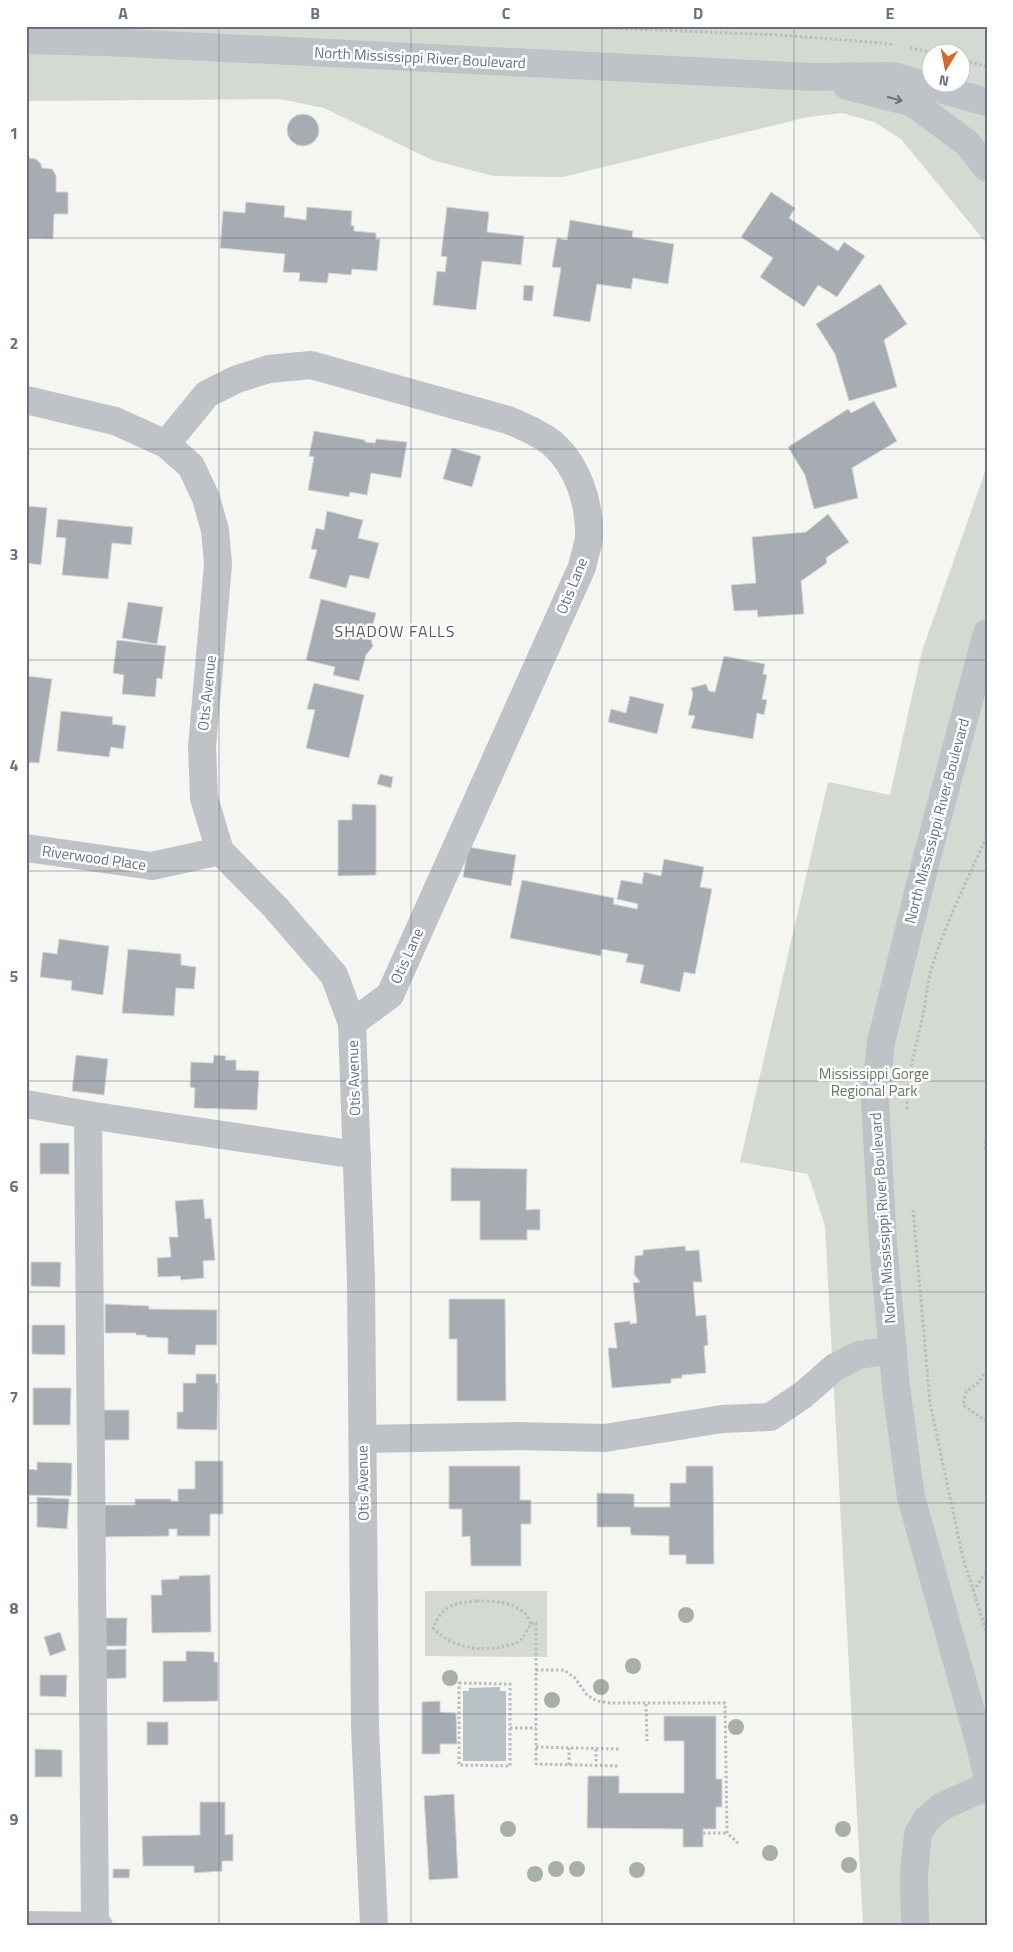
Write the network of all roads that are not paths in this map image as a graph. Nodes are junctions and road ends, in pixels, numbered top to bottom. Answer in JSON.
{"nodes":[{"id":1,"x":26,"y":40,"type":"edge"},
{"id":2,"x":814,"y":77,"type":"junction"},
{"id":3,"x":987,"y":102,"type":"edge"},
{"id":4,"x":987,"y":168,"type":"edge"},
{"id":5,"x":26,"y":400,"type":"edge"},
{"id":6,"x":166,"y":444,"type":"junction"},
{"id":7,"x":987,"y":633,"type":"edge"},
{"id":8,"x":26,"y":848,"type":"edge"},
{"id":9,"x":220,"y":851,"type":"junction"},
{"id":10,"x":352,"y":1023,"type":"junction"},
{"id":11,"x":26,"y":1104,"type":"edge"},
{"id":12,"x":88,"y":1115,"type":"junction"},
{"id":13,"x":358,"y":1155,"type":"junction"},
{"id":14,"x":893,"y":1350,"type":"junction"},
{"id":15,"x":362,"y":1439,"type":"junction"},
{"id":16,"x":987,"y":1775,"type":"edge"},
{"id":17,"x":987,"y":1786,"type":"edge"},
{"id":18,"x":26,"y":1925,"type":"edge"},
{"id":19,"x":95,"y":1926,"type":"edge"},
{"id":20,"x":99,"y":1926,"type":"edge"},
{"id":21,"x":374,"y":1926,"type":"edge"},
{"id":22,"x":915,"y":1926,"type":"edge"}],
"edges":[{"from":1,"to":2,"type":"street","name":"North Mississippi River Boulevard"},
{"from":2,"to":3,"type":"street","name":"North Mississippi River Boulevard"},
{"from":2,"to":4,"type":"street","name":"North Mississippi River Boulevard","one_way":true},
{"from":5,"to":6,"type":"street","name":"Otis Avenue"},
{"from":6,"to":9,"type":"street","name":"Otis Avenue"},
{"from":6,"to":10,"type":"street","name":"Otis Lane"},
{"from":7,"to":14,"type":"street","name":"North Mississippi River Boulevard"},
{"from":8,"to":9,"type":"street","name":"Riverwood Place"},
{"from":9,"to":10,"type":"street","name":"Otis Avenue"},
{"from":10,"to":13,"type":"street","name":"Otis Avenue"},
{"from":11,"to":12,"type":"street"},
{"from":12,"to":13,"type":"street"},
{"from":12,"to":19,"type":"street"},
{"from":13,"to":15,"type":"street","name":"Otis Avenue"},
{"from":14,"to":15,"type":"street"},
{"from":14,"to":16,"type":"street","name":"North Mississippi River Boulevard"},
{"from":15,"to":21,"type":"street","name":"Otis Avenue"},
{"from":17,"to":22,"type":"street"},
{"from":18,"to":19,"type":"street"},
{"from":19,"to":20,"type":"street"}]}
